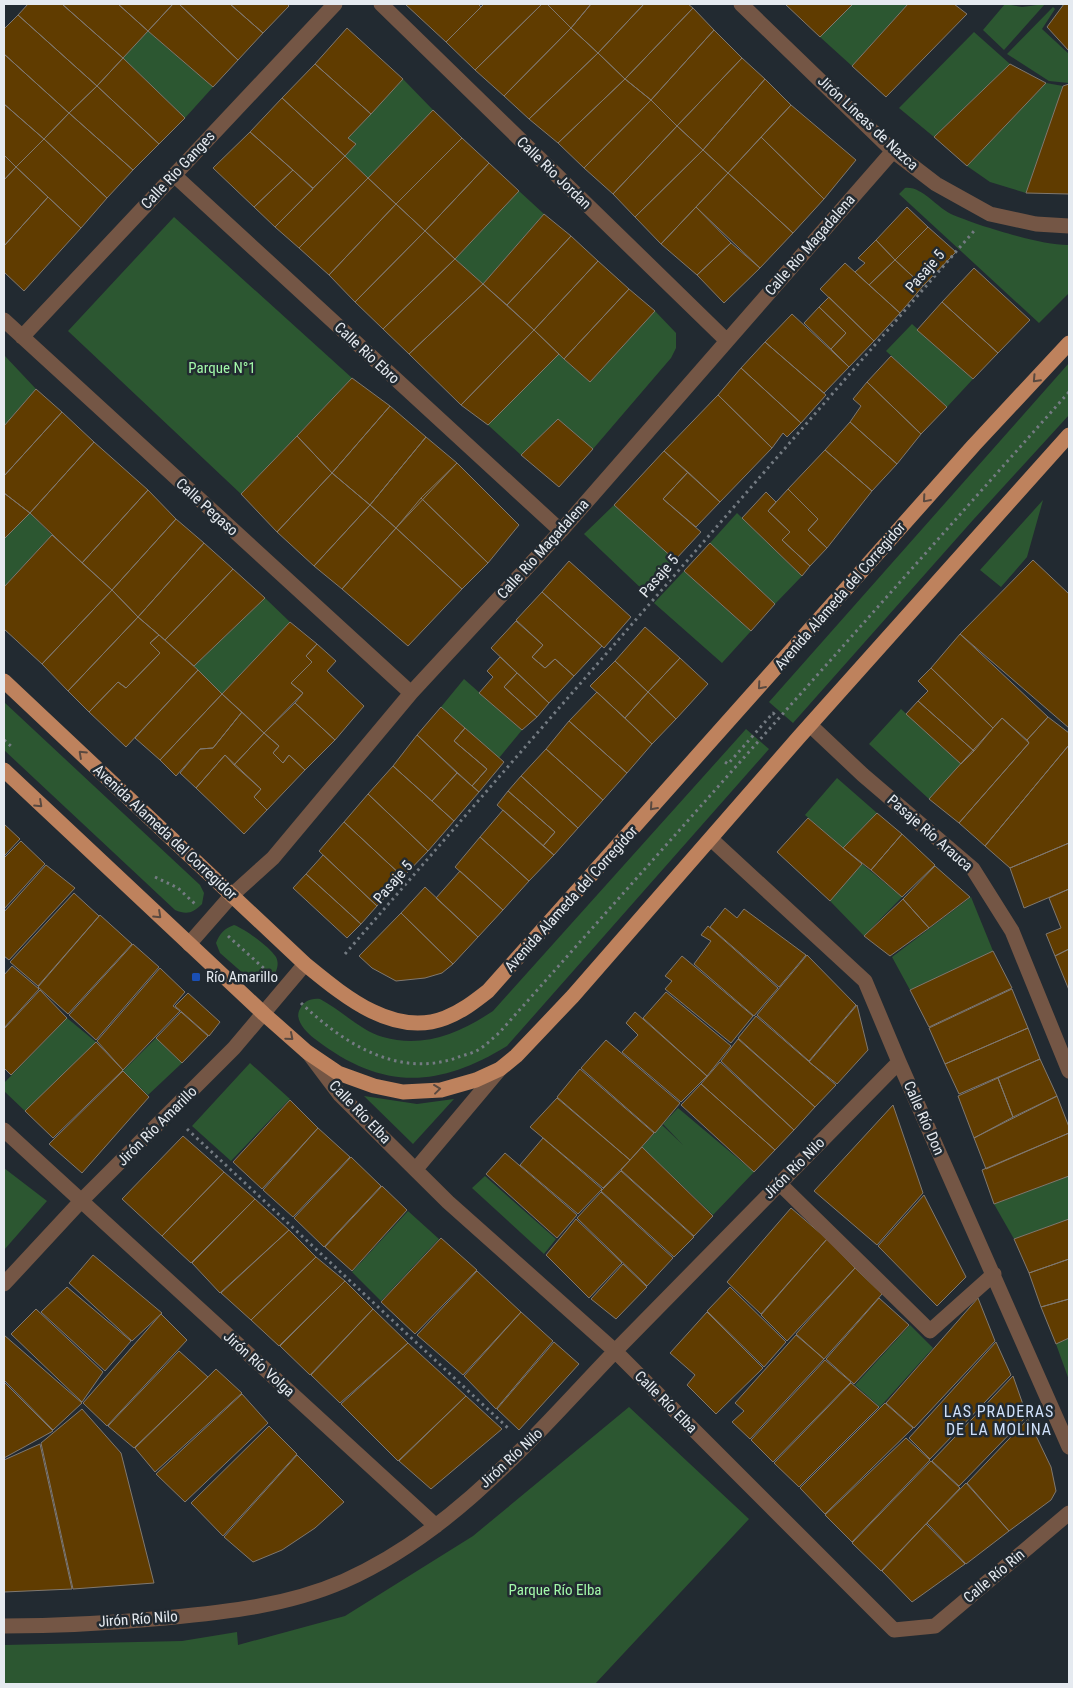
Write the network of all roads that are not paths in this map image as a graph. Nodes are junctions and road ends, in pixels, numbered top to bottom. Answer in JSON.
{"nodes":[{"id":1,"x":335,"y":4,"type":"edge"},
{"id":2,"x":381,"y":4,"type":"edge"},
{"id":3,"x":741,"y":4,"type":"edge"},
{"id":4,"x":894,"y":151,"type":"junction"},
{"id":5,"x":174,"y":175,"type":"junction"},
{"id":6,"x":1069,"y":226,"type":"edge"},
{"id":7,"x":4,"y":320,"type":"edge"},
{"id":8,"x":22,"y":337,"type":"junction"},
{"id":9,"x":727,"y":341,"type":"junction"},
{"id":10,"x":1069,"y":343,"type":"edge"},
{"id":11,"x":1069,"y":435,"type":"edge"},
{"id":12,"x":561,"y":531,"type":"junction"},
{"id":13,"x":4,"y":681,"type":"edge"},
{"id":14,"x":411,"y":693,"type":"junction"},
{"id":15,"x":810,"y":725,"type":"junction"},
{"id":16,"x":4,"y":770,"type":"edge"},
{"id":17,"x":711,"y":839,"type":"junction"},
{"id":18,"x":232,"y":895,"type":"junction"},
{"id":19,"x":189,"y":944,"type":"junction"},
{"id":20,"x":305,"y":964,"type":"junction"},
{"id":21,"x":264,"y":1014,"type":"junction"},
{"id":22,"x":308,"y":1052,"type":"junction"},
{"id":23,"x":899,"y":1062,"type":"junction"},
{"id":24,"x":500,"y":1069,"type":"junction"},
{"id":25,"x":1069,"y":1071,"type":"edge"},
{"id":26,"x":4,"y":1130,"type":"edge"},
{"id":27,"x":416,"y":1169,"type":"junction"},
{"id":28,"x":780,"y":1183,"type":"junction"},
{"id":29,"x":82,"y":1202,"type":"junction"},
{"id":30,"x":994,"y":1274,"type":"junction"},
{"id":31,"x":4,"y":1284,"type":"edge"},
{"id":32,"x":615,"y":1352,"type":"junction"},
{"id":33,"x":1069,"y":1447,"type":"edge"},
{"id":34,"x":1069,"y":1513,"type":"edge"},
{"id":35,"x":436,"y":1526,"type":"junction"},
{"id":36,"x":4,"y":1626,"type":"edge"},
{"id":37,"x":914,"y":1628,"type":"joint"}],
"edges":[{"from":1,"to":5,"type":"street","name":"Calle Rio Ganges"},
{"from":2,"to":9,"type":"street","name":"Calle Rio Jordan"},
{"from":3,"to":4,"type":"street","name":"Jirón Líneas de Nazca"},
{"from":4,"to":6,"type":"street","name":"Jirón Líneas de Nazca"},
{"from":4,"to":9,"type":"street","name":"Calle Rio Magadalena"},
{"from":5,"to":8,"type":"street","name":"Calle Rio Ganges"},
{"from":5,"to":12,"type":"street","name":"Calle Rio Ebro"},
{"from":7,"to":8,"type":"street","name":"Calle Pegaso"},
{"from":8,"to":14,"type":"street","name":"Calle Pegaso"},
{"from":9,"to":12,"type":"street","name":"Calle Rio Magadalena"},
{"from":10,"to":20,"type":"main road","name":"Avenida Alameda del Corregidor","one_way":true},
{"from":11,"to":15,"type":"main road"},
{"from":12,"to":14,"type":"street","name":"Calle Rio Magadalena"},
{"from":18,"to":13,"type":"main road","name":"Avenida Alameda del Corregidor","one_way":true},
{"from":14,"to":18,"type":"street","name":"Calle Rio Magadalena"},
{"from":15,"to":17,"type":"main road"},
{"from":15,"to":25,"type":"street","name":"Pasaje Río Arauca"},
{"from":16,"to":19,"type":"main road","one_way":true},
{"from":17,"to":23,"type":"street","name":"Calle Río Don"},
{"from":17,"to":24,"type":"main road"},
{"from":18,"to":19,"type":"street","name":"Calle Rio Magadalena"},
{"from":18,"to":20,"type":"main road","name":"Avenida Alameda del Corregidor"},
{"from":19,"to":21,"type":"main road"},
{"from":20,"to":21,"type":"street","name":"Jirón Río Amarillo"},
{"from":21,"to":22,"type":"main road","one_way":true},
{"from":21,"to":29,"type":"street","name":"Jirón Río Amarillo"},
{"from":22,"to":24,"type":"main road","one_way":true},
{"from":22,"to":27,"type":"street","name":"Calle Río Elba"},
{"from":23,"to":28,"type":"street","name":"Jirón Río Nilo"},
{"from":23,"to":30,"type":"street","name":"Calle Río Don"},
{"from":24,"to":27,"type":"street"},
{"from":26,"to":29,"type":"street","name":"Jirón Río Volga"},
{"from":27,"to":32,"type":"street","name":"Calle Río Elba"},
{"from":28,"to":30,"type":"street"},
{"from":28,"to":32,"type":"street","name":"Jirón Río Nilo"},
{"from":29,"to":31,"type":"street","name":"Jirón Río Amarillo"},
{"from":29,"to":35,"type":"street","name":"Jirón Río Volga"},
{"from":30,"to":33,"type":"street","name":"Calle Río Don"},
{"from":32,"to":35,"type":"street","name":"Jirón Río Nilo"},
{"from":32,"to":37,"type":"street","name":"Calle Río Elba"},
{"from":34,"to":37,"type":"street","name":"Calle Río Rin"},
{"from":35,"to":36,"type":"street","name":"Jirón Río Nilo"}]}
